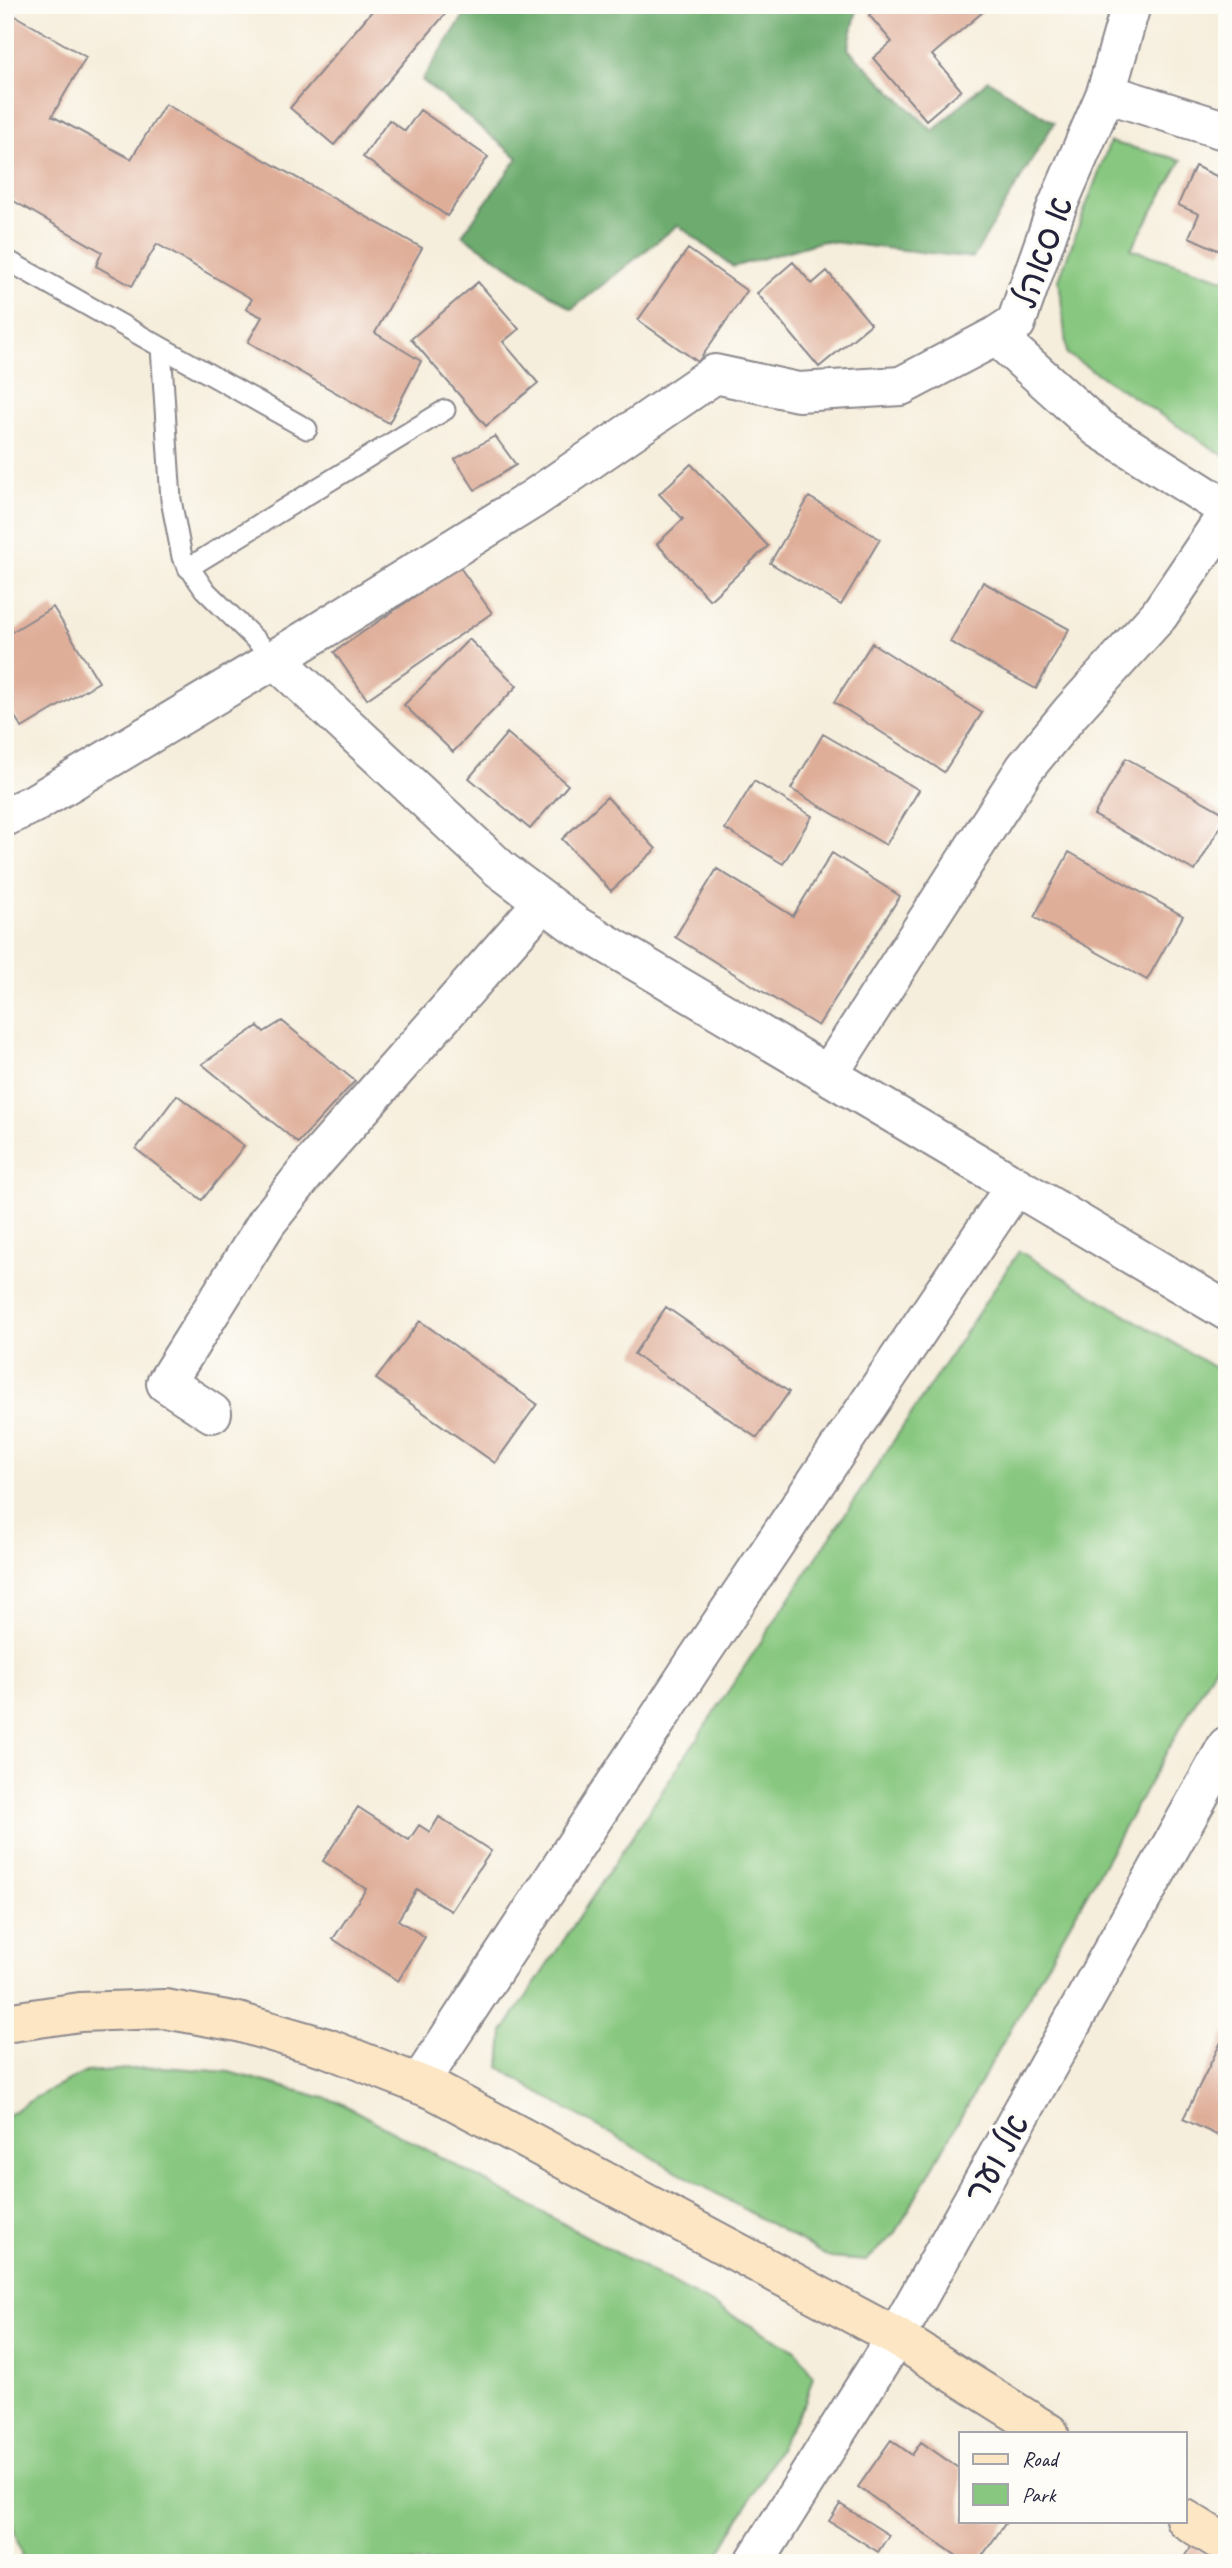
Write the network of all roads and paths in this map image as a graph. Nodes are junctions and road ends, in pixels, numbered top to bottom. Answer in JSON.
{"nodes":[{"id":1,"x":1131,"y":5,"type":"edge"},
{"id":2,"x":1106,"y":93,"type":"junction"},
{"id":3,"x":1227,"y":131,"type":"edge"},
{"id":4,"x":5,"y":260,"type":"edge"},
{"id":5,"x":25,"y":270,"type":"junction"},
{"id":6,"x":5,"y":275,"type":"edge"},
{"id":7,"x":996,"y":336,"type":"junction"},
{"id":8,"x":161,"y":347,"type":"junction"},
{"id":9,"x":446,"y":410,"type":"dead end"},
{"id":10,"x":307,"y":429,"type":"dead end"},
{"id":11,"x":1227,"y":512,"type":"edge"},
{"id":12,"x":188,"y":568,"type":"junction"},
{"id":13,"x":275,"y":659,"type":"junction"},
{"id":14,"x":5,"y":817,"type":"edge"},
{"id":15,"x":543,"y":902,"type":"junction"},
{"id":16,"x":828,"y":1075,"type":"junction"},
{"id":17,"x":1015,"y":1186,"type":"junction"},
{"id":18,"x":1227,"y":1311,"type":"edge"},
{"id":19,"x":212,"y":1413,"type":"dead end"},
{"id":20,"x":1227,"y":1746,"type":"edge"},
{"id":21,"x":5,"y":2023,"type":"edge"},
{"id":22,"x":419,"y":2084,"type":"junction"},
{"id":23,"x":896,"y":2337,"type":"junction"},
{"id":24,"x":1047,"y":2432,"type":"edge"},
{"id":25,"x":1186,"y":2520,"type":"edge"},
{"id":26,"x":1227,"y":2545,"type":"edge"},
{"id":27,"x":754,"y":2563,"type":"edge"}],
"edges":[{"from":1,"to":2,"type":"street","name":"א סאהל"},
{"from":2,"to":3,"type":"street"},
{"from":2,"to":7,"type":"street","name":"א סאהל"},
{"from":4,"to":5,"type":"lane"},
{"from":5,"to":6,"type":"lane"},
{"from":5,"to":8,"type":"lane"},
{"from":7,"to":11,"type":"street","name":"א סאהל"},
{"from":7,"to":13,"type":"street"},
{"from":8,"to":10,"type":"lane"},
{"from":8,"to":12,"type":"lane"},
{"from":9,"to":12,"type":"lane"},
{"from":11,"to":16,"type":"street"},
{"from":12,"to":13,"type":"lane"},
{"from":13,"to":14,"type":"street"},
{"from":13,"to":15,"type":"street"},
{"from":15,"to":16,"type":"street"},
{"from":15,"to":19,"type":"street"},
{"from":16,"to":17,"type":"street"},
{"from":17,"to":18,"type":"street"},
{"from":17,"to":22,"type":"street"},
{"from":20,"to":23,"type":"street","name":"אל וער"},
{"from":21,"to":22,"type":"street"},
{"from":22,"to":23,"type":"street"},
{"from":23,"to":24,"type":"street"},
{"from":23,"to":27,"type":"street","name":"אל וער"},
{"from":25,"to":26,"type":"street"}]}
